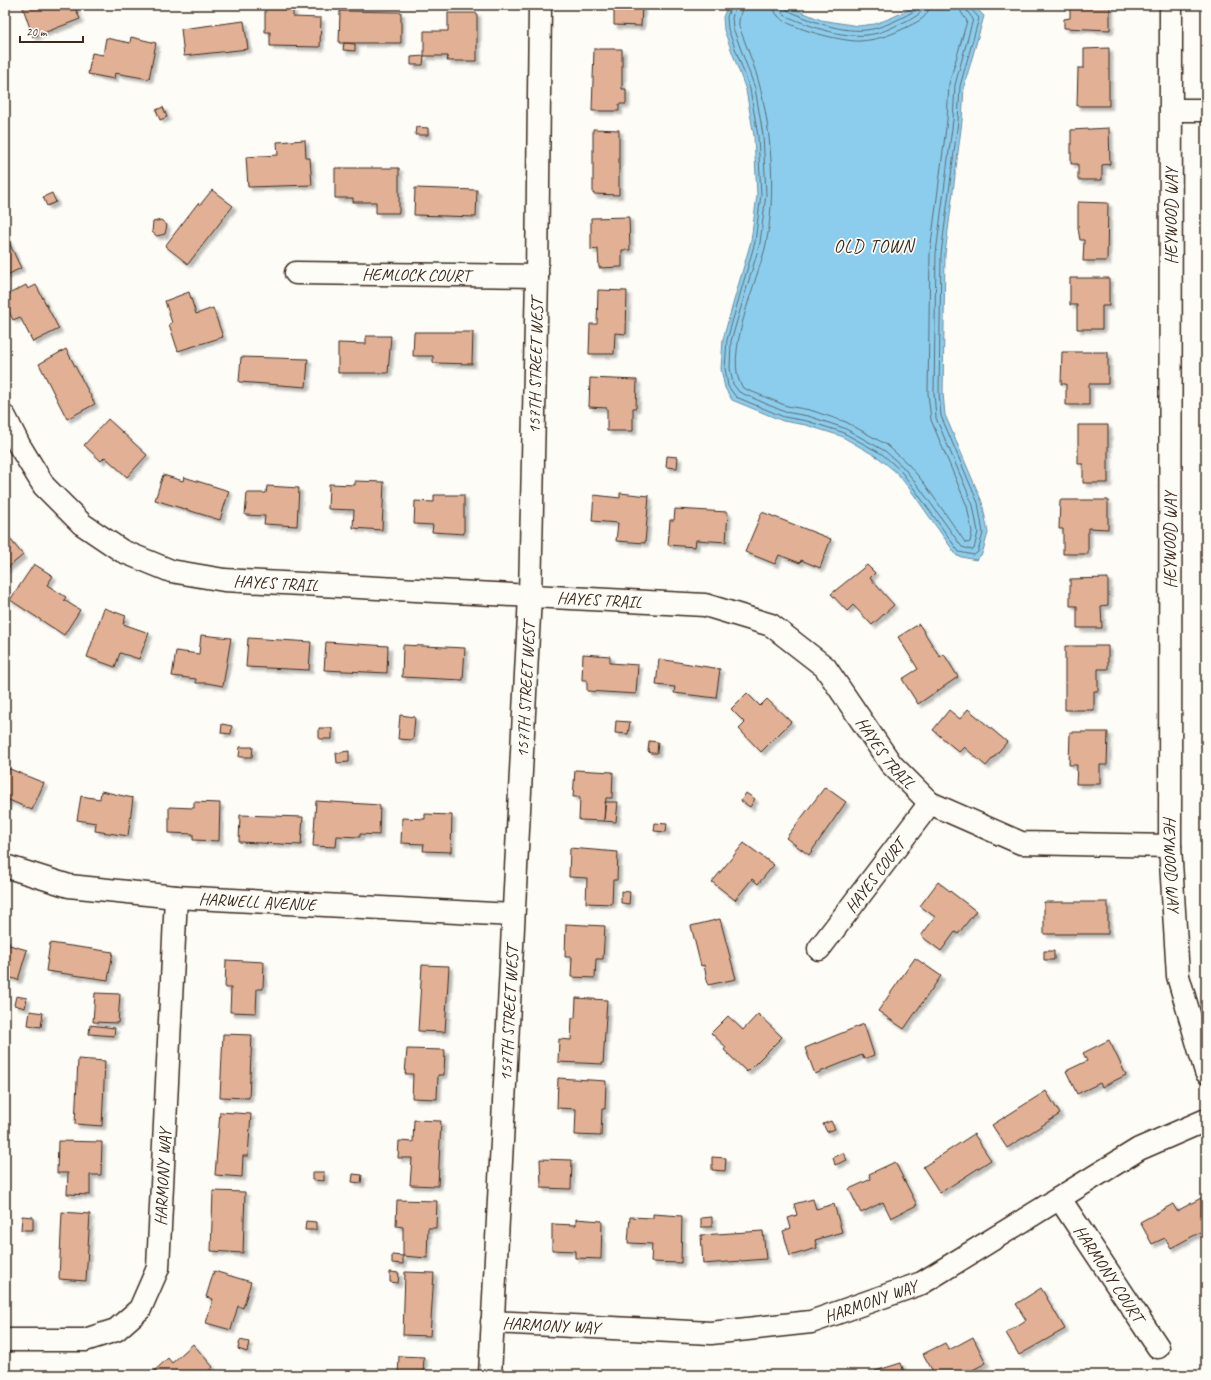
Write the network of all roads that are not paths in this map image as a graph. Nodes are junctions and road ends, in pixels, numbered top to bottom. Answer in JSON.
{"nodes":[{"id":1,"x":540,"y":5,"type":"edge"},
{"id":2,"x":1171,"y":5,"type":"edge"},
{"id":3,"x":1171,"y":110,"type":"junction"},
{"id":4,"x":1206,"y":110,"type":"edge"},
{"id":5,"x":296,"y":273,"type":"dead end"},
{"id":6,"x":537,"y":276,"type":"junction"},
{"id":7,"x":5,"y":417,"type":"edge"},
{"id":8,"x":530,"y":596,"type":"junction"},
{"id":9,"x":930,"y":803,"type":"junction"},
{"id":10,"x":1170,"y":846,"type":"junction"},
{"id":11,"x":5,"y":866,"type":"edge"},
{"id":12,"x":176,"y":898,"type":"junction"},
{"id":13,"x":513,"y":914,"type":"junction"},
{"id":14,"x":820,"y":950,"type":"dead end"},
{"id":15,"x":1206,"y":1072,"type":"edge"},
{"id":16,"x":1206,"y":1120,"type":"edge"},
{"id":17,"x":1060,"y":1199,"type":"junction"},
{"id":18,"x":492,"y":1322,"type":"junction"},
{"id":19,"x":5,"y":1340,"type":"edge"},
{"id":20,"x":1158,"y":1347,"type":"dead end"},
{"id":21,"x":490,"y":1375,"type":"edge"}],
"edges":[{"from":1,"to":6,"type":"street","name":"157TH STREET WEST"},
{"from":2,"to":3,"type":"street","name":"HEYWOOD WAY"},
{"from":3,"to":4,"type":"street"},
{"from":3,"to":10,"type":"street","name":"HEYWOOD WAY"},
{"from":5,"to":6,"type":"street","name":"HEMLOCK COURT"},
{"from":6,"to":8,"type":"street","name":"157TH STREET WEST"},
{"from":7,"to":8,"type":"street","name":"HAYES TRAIL"},
{"from":8,"to":9,"type":"street","name":"HAYES TRAIL"},
{"from":8,"to":13,"type":"street","name":"157TH STREET WEST"},
{"from":9,"to":10,"type":"street","name":"HAYES TRAIL"},
{"from":9,"to":14,"type":"street","name":"HAYES COURT"},
{"from":10,"to":15,"type":"street","name":"HEYWOOD WAY"},
{"from":11,"to":12,"type":"street","name":"HARWELL AVENUE"},
{"from":12,"to":13,"type":"street","name":"HARWELL AVENUE"},
{"from":12,"to":19,"type":"street","name":"HARMONY WAY"},
{"from":13,"to":18,"type":"street","name":"157TH STREET WEST"},
{"from":16,"to":17,"type":"street","name":"HARMONY WAY"},
{"from":17,"to":18,"type":"street","name":"HARMONY WAY"},
{"from":17,"to":20,"type":"street","name":"HARMONY COURT"},
{"from":18,"to":21,"type":"street","name":"157TH STREET WEST"}]}
